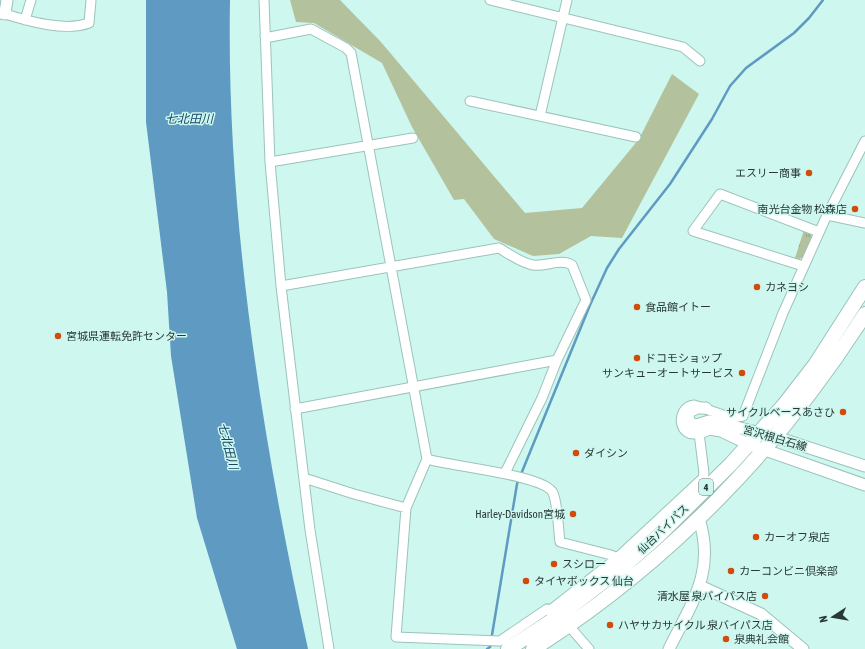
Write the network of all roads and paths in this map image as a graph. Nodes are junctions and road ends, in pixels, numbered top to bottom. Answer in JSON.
{"nodes":[{"id":1,"x":6,"y":0,"type":"edge"},
{"id":2,"x":31,"y":0,"type":"edge"},
{"id":3,"x":91,"y":0,"type":"edge"},
{"id":4,"x":264,"y":0,"type":"edge"},
{"id":5,"x":490,"y":0,"type":"edge"},
{"id":6,"x":567,"y":0,"type":"edge"},
{"id":7,"x":2,"y":14,"type":"edge"},
{"id":8,"x":563,"y":18,"type":"junction"},
{"id":9,"x":25,"y":20,"type":"junction"},
{"id":10,"x":265,"y":36,"type":"junction"},
{"id":11,"x":700,"y":61,"type":"dead end"},
{"id":12,"x":470,"y":101,"type":"dead end"},
{"id":13,"x":540,"y":116,"type":"junction"},
{"id":14,"x":636,"y":137,"type":"dead end"},
{"id":15,"x":413,"y":138,"type":"dead end"},
{"id":16,"x":865,"y":141,"type":"edge"},
{"id":17,"x":369,"y":144,"type":"junction"},
{"id":18,"x":270,"y":162,"type":"junction"},
{"id":19,"x":827,"y":215,"type":"junction"},
{"id":20,"x":865,"y":223,"type":"edge"},
{"id":21,"x":819,"y":232,"type":"junction"},
{"id":22,"x":392,"y":265,"type":"junction"},
{"id":23,"x":804,"y":266,"type":"junction"},
{"id":24,"x":281,"y":286,"type":"junction"},
{"id":25,"x":865,"y":287,"type":"edge"},
{"id":26,"x":865,"y":314,"type":"edge"},
{"id":27,"x":557,"y":360,"type":"junction"},
{"id":28,"x":413,"y":387,"type":"junction"},
{"id":29,"x":296,"y":408,"type":"junction"},
{"id":30,"x":706,"y":408,"type":"junction"},
{"id":31,"x":699,"y":433,"type":"junction"},
{"id":32,"x":759,"y":433,"type":"junction"},
{"id":33,"x":776,"y":436,"type":"junction"},
{"id":34,"x":748,"y":444,"type":"junction"},
{"id":35,"x":764,"y":450,"type":"junction"},
{"id":36,"x":427,"y":459,"type":"junction"},
{"id":37,"x":865,"y":466,"type":"edge"},
{"id":38,"x":507,"y":474,"type":"junction"},
{"id":39,"x":304,"y":478,"type":"junction"},
{"id":40,"x":865,"y":485,"type":"edge"},
{"id":41,"x":406,"y":508,"type":"junction"},
{"id":42,"x":699,"y":519,"type":"junction"},
{"id":43,"x":621,"y":562,"type":"junction"},
{"id":44,"x":700,"y":586,"type":"junction"},
{"id":45,"x":553,"y":614,"type":"junction"},
{"id":46,"x":569,"y":626,"type":"junction"},
{"id":47,"x":329,"y":649,"type":"edge"},
{"id":48,"x":508,"y":649,"type":"edge"},
{"id":49,"x":533,"y":649,"type":"edge"},
{"id":50,"x":589,"y":649,"type":"edge"},
{"id":51,"x":669,"y":649,"type":"edge"},
{"id":52,"x":803,"y":649,"type":"edge"}],
"edges":[{"from":1,"to":7,"type":"street"},
{"from":2,"to":9,"type":"street"},
{"from":3,"to":9,"type":"street"},
{"from":4,"to":10,"type":"street"},
{"from":5,"to":8,"type":"street"},
{"from":6,"to":8,"type":"street"},
{"from":7,"to":9,"type":"street"},
{"from":8,"to":11,"type":"street"},
{"from":8,"to":13,"type":"street"},
{"from":10,"to":17,"type":"street"},
{"from":10,"to":18,"type":"street"},
{"from":12,"to":13,"type":"street"},
{"from":13,"to":14,"type":"street"},
{"from":15,"to":17,"type":"street"},
{"from":16,"to":19,"type":"street"},
{"from":17,"to":18,"type":"street"},
{"from":17,"to":22,"type":"street"},
{"from":18,"to":24,"type":"street"},
{"from":19,"to":20,"type":"street"},
{"from":19,"to":21,"type":"street"},
{"from":21,"to":23,"type":"street"},
{"from":21,"to":23,"type":"street"},
{"from":22,"to":24,"type":"street"},
{"from":22,"to":27,"type":"street"},
{"from":22,"to":28,"type":"street"},
{"from":23,"to":30,"type":"street"},
{"from":24,"to":29,"type":"street"},
{"from":25,"to":32,"type":"highway","name":"仙台バイパス","number":"4"},
{"from":26,"to":33,"type":"highway","name":"仙台バイパス","number":"4"},
{"from":27,"to":28,"type":"street"},
{"from":27,"to":38,"type":"street"},
{"from":28,"to":29,"type":"street"},
{"from":28,"to":36,"type":"street"},
{"from":29,"to":39,"type":"street"},
{"from":30,"to":31,"type":"street"},
{"from":30,"to":32,"type":"street","name":"宮沢根白石線"},
{"from":31,"to":34,"type":"street","name":"宮沢根白石線"},
{"from":31,"to":43,"type":"street"},
{"from":32,"to":33,"type":"street","name":"宮沢根白石線"},
{"from":32,"to":34,"type":"highway","name":"仙台バイパス","number":"4"},
{"from":33,"to":35,"type":"highway","name":"仙台バイパス","number":"4"},
{"from":33,"to":37,"type":"street","name":"宮沢根白石線"},
{"from":34,"to":35,"type":"street","name":"宮沢根白石線"},
{"from":34,"to":43,"type":"highway","name":"仙台バイパス","number":"4"},
{"from":35,"to":40,"type":"street","name":"宮沢根白石線"},
{"from":35,"to":42,"type":"highway","name":"仙台バイパス","number":"4"},
{"from":36,"to":38,"type":"street"},
{"from":36,"to":41,"type":"street"},
{"from":38,"to":43,"type":"street"},
{"from":39,"to":41,"type":"street"},
{"from":39,"to":47,"type":"street"},
{"from":41,"to":45,"type":"street"},
{"from":42,"to":44,"type":"street"},
{"from":42,"to":46,"type":"highway","name":"仙台バイパス","number":"4"},
{"from":43,"to":45,"type":"highway","name":"仙台バイパス","number":"4"},
{"from":44,"to":51,"type":"street"},
{"from":44,"to":52,"type":"street"},
{"from":45,"to":48,"type":"highway","name":"仙台バイパス","number":"4"},
{"from":46,"to":49,"type":"highway","name":"仙台バイパス","number":"4"},
{"from":46,"to":50,"type":"street"}]}
